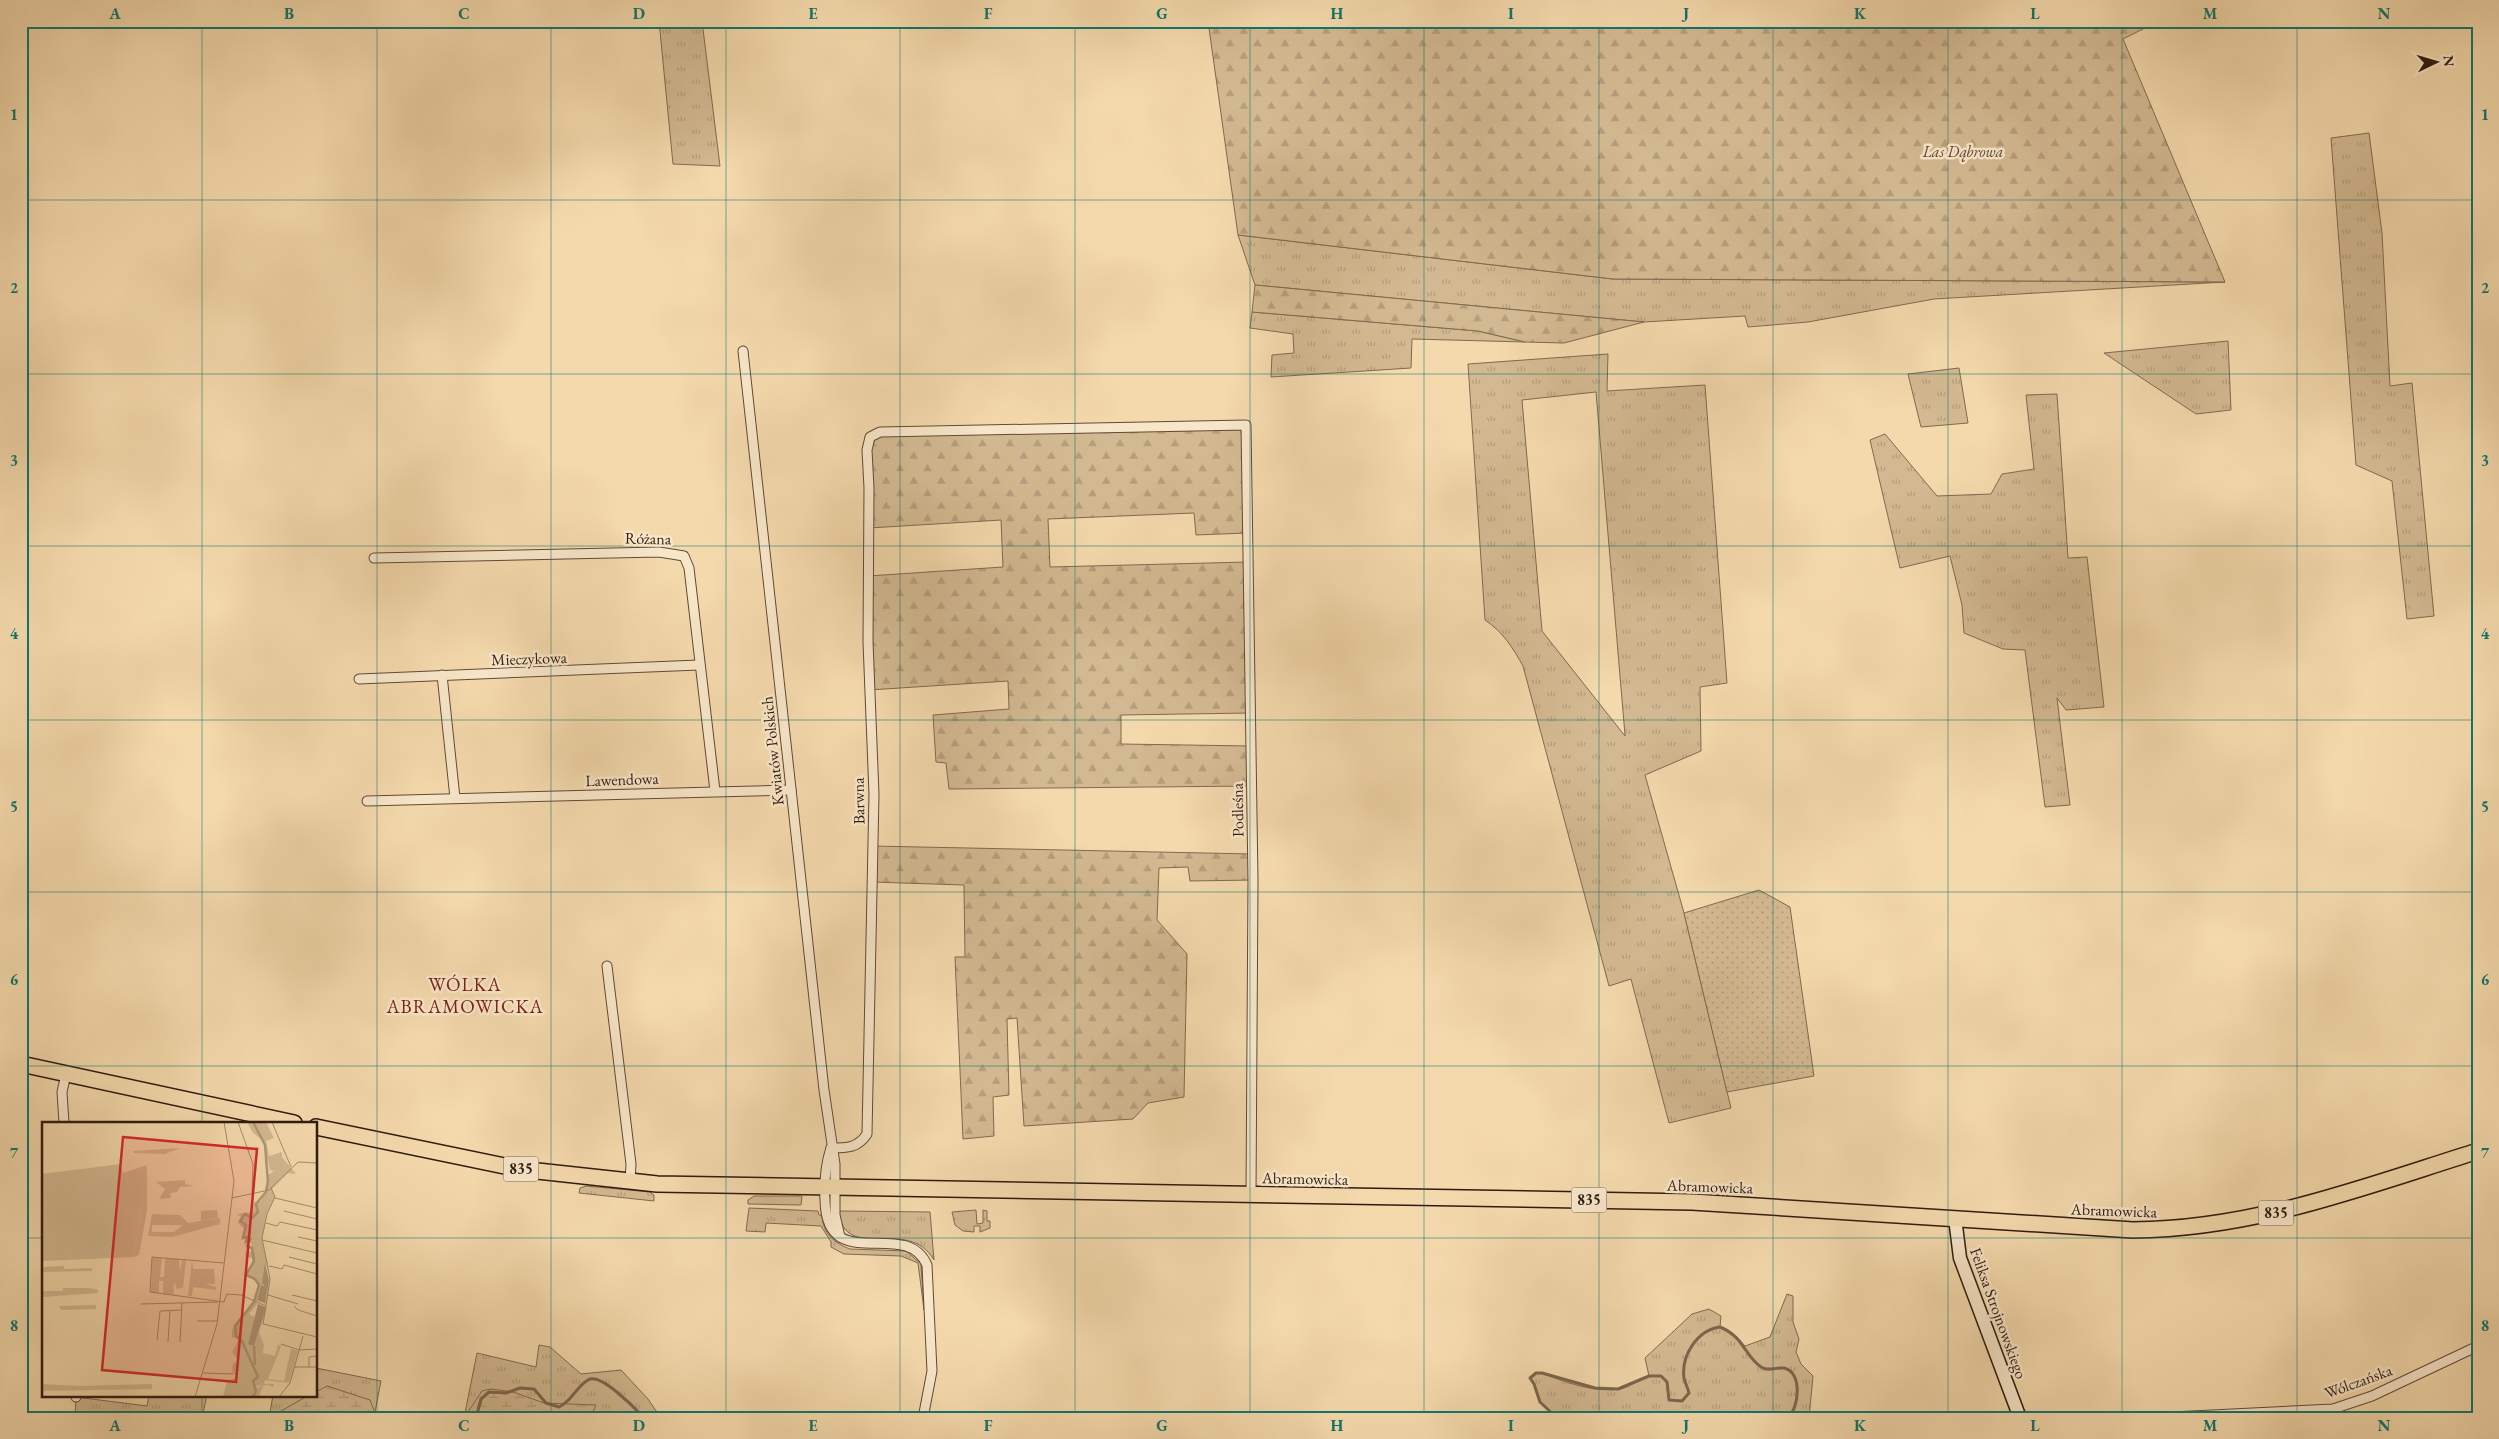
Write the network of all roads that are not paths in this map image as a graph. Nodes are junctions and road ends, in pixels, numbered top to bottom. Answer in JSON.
{"nodes":[{"id":1,"x":743,"y":351,"type":"dead end"},
{"id":2,"x":880,"y":432,"type":"joint"},
{"id":3,"x":374,"y":558,"type":"dead end"},
{"id":4,"x":699,"y":665,"type":"junction"},
{"id":5,"x":442,"y":676,"type":"junction"},
{"id":6,"x":359,"y":679,"type":"dead end"},
{"id":7,"x":791,"y":790,"type":"junction"},
{"id":8,"x":715,"y":791,"type":"junction"},
{"id":9,"x":455,"y":798,"type":"junction"},
{"id":10,"x":367,"y":801,"type":"dead end"},
{"id":11,"x":608,"y":966,"type":"dead end"},
{"id":12,"x":21,"y":1064,"type":"edge"},
{"id":13,"x":66,"y":1074,"type":"junction"},
{"id":14,"x":64,"y":1122,"type":"edge"},
{"id":15,"x":289,"y":1122,"type":"edge"},
{"id":16,"x":318,"y":1127,"type":"edge"},
{"id":17,"x":831,"y":1148,"type":"junction"},
{"id":18,"x":2478,"y":1152,"type":"edge"},
{"id":19,"x":630,"y":1182,"type":"junction"},
{"id":20,"x":830,"y":1188,"type":"junction"},
{"id":21,"x":1251,"y":1195,"type":"junction"},
{"id":22,"x":1955,"y":1218,"type":"junction"},
{"id":23,"x":2478,"y":1346,"type":"edge"},
{"id":24,"x":923,"y":1418,"type":"edge"},
{"id":25,"x":2020,"y":1418,"type":"edge"},
{"id":26,"x":2151,"y":1418,"type":"edge"}],
"edges":[{"from":1,"to":7,"type":"street","name":"Kwiatów Polskich"},
{"from":2,"to":17,"type":"street","name":"Barwna"},
{"from":2,"to":21,"type":"street","name":"Podleśna"},
{"from":3,"to":4,"type":"street","name":"Różana"},
{"from":4,"to":5,"type":"street","name":"Mieczykowa"},
{"from":4,"to":8,"type":"street","name":"Różana"},
{"from":5,"to":6,"type":"street","name":"Mieczykowa"},
{"from":5,"to":9,"type":"street"},
{"from":7,"to":8,"type":"street","name":"Lawendowa"},
{"from":7,"to":17,"type":"street","name":"Kwiatów Polskich"},
{"from":8,"to":9,"type":"street","name":"Lawendowa"},
{"from":9,"to":10,"type":"street","name":"Lawendowa"},
{"from":11,"to":19,"type":"street"},
{"from":12,"to":13,"type":"main road"},
{"from":13,"to":14,"type":"street"},
{"from":13,"to":15,"type":"main road"},
{"from":16,"to":19,"type":"main road","number":"835"},
{"from":17,"to":20,"type":"street","name":"Kwiatów Polskich"},
{"from":18,"to":22,"type":"main road","name":"Abramowicka","number":"835"},
{"from":19,"to":20,"type":"main road","number":"835"},
{"from":20,"to":21,"type":"main road","name":"Abramowicka","number":"835"},
{"from":20,"to":24,"type":"street","name":"Kwiatów Polskich"},
{"from":21,"to":22,"type":"main road","name":"Abramowicka","number":"835"},
{"from":22,"to":25,"type":"street","name":"Feliksa Strojnowskiego"},
{"from":23,"to":26,"type":"street","name":"Wólczańska"}]}
